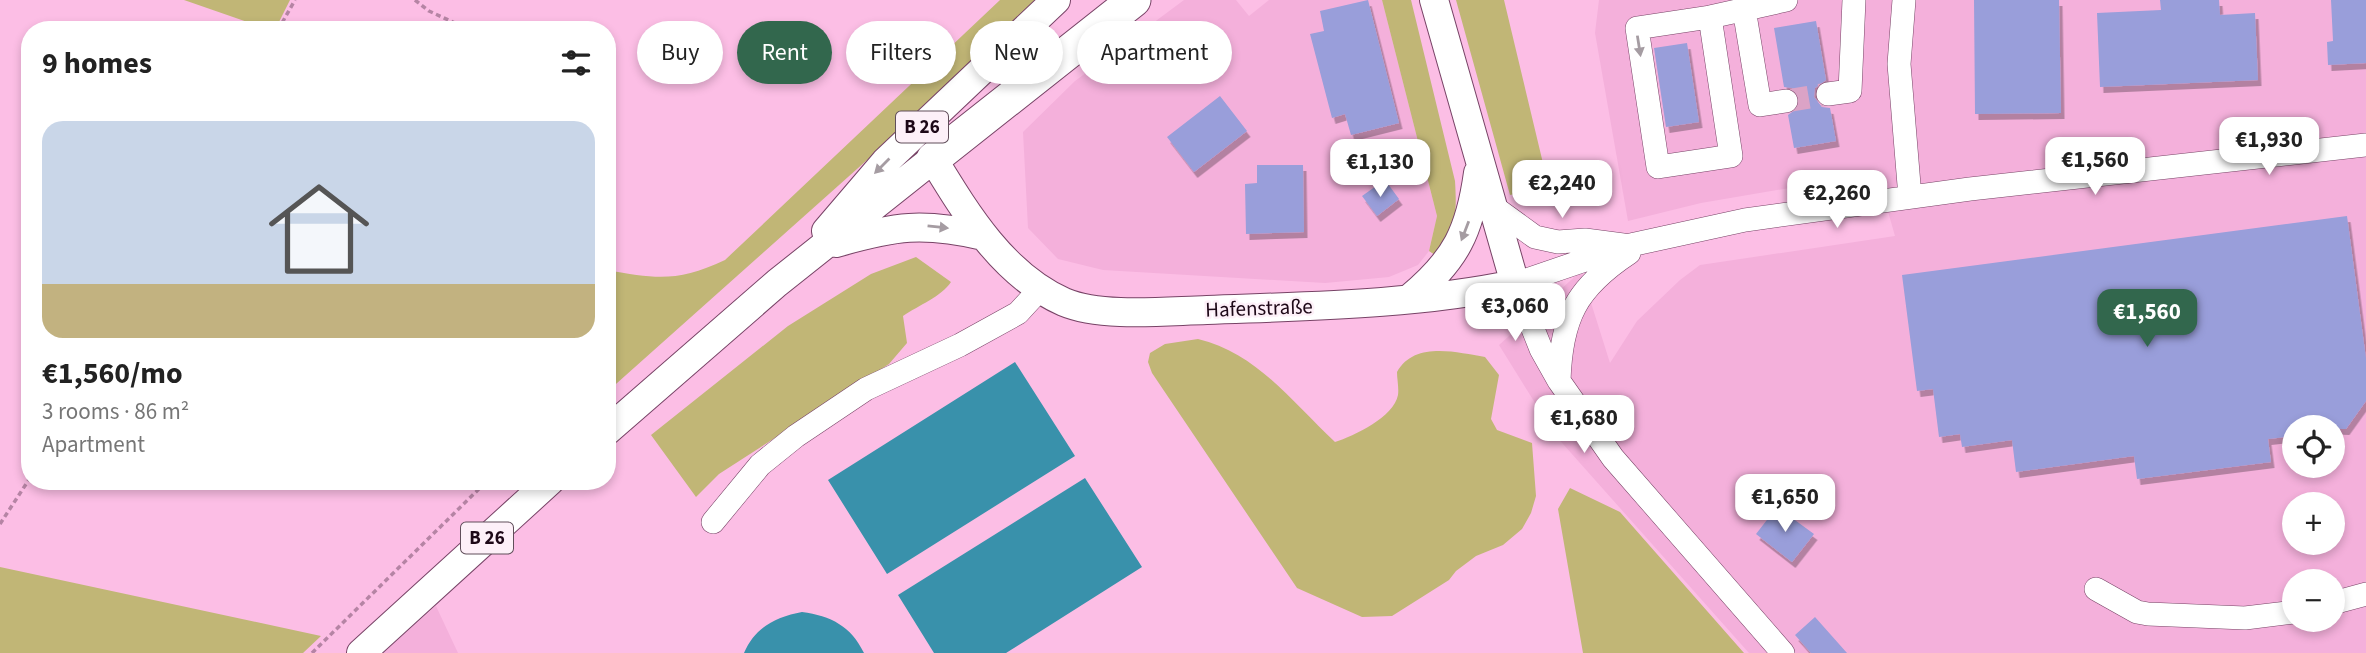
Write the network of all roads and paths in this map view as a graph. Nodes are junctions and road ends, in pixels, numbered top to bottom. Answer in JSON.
{"nodes":[{"id":1,"x":295,"y":0,"type":"edge"},
{"id":2,"x":415,"y":0,"type":"edge"},
{"id":3,"x":1055,"y":0,"type":"edge"},
{"id":4,"x":1134,"y":0,"type":"edge"},
{"id":5,"x":1434,"y":0,"type":"edge"},
{"id":6,"x":1786,"y":0,"type":"edge"},
{"id":7,"x":1854,"y":0,"type":"edge"},
{"id":8,"x":1904,"y":0,"type":"edge"},
{"id":9,"x":1744,"y":9,"type":"junction"},
{"id":10,"x":1710,"y":17,"type":"junction"},
{"id":11,"x":283,"y":21,"type":"edge"},
{"id":12,"x":451,"y":21,"type":"edge"},
{"id":13,"x":1828,"y":94,"type":"tunnel mouth"},
{"id":14,"x":1786,"y":101,"type":"tunnel mouth"},
{"id":15,"x":2366,"y":145,"type":"edge"},
{"id":16,"x":933,"y":159,"type":"junction"},
{"id":17,"x":1480,"y":164,"type":"junction"},
{"id":18,"x":1910,"y":197,"type":"junction"},
{"id":19,"x":1491,"y":205,"type":"junction"},
{"id":20,"x":984,"y":236,"type":"junction"},
{"id":21,"x":1649,"y":240,"type":"junction"},
{"id":22,"x":823,"y":246,"type":"junction"},
{"id":23,"x":1626,"y":246,"type":"junction"},
{"id":24,"x":800,"y":264,"type":"junction"},
{"id":25,"x":1515,"y":284,"type":"junction"},
{"id":26,"x":1040,"y":289,"type":"junction"},
{"id":27,"x":1410,"y":298,"type":"junction"},
{"id":28,"x":1559,"y":381,"type":"junction"},
{"id":29,"x":616,"y":423,"type":"edge"},
{"id":30,"x":22,"y":490,"type":"edge"},
{"id":31,"x":478,"y":490,"type":"edge"},
{"id":32,"x":540,"y":490,"type":"edge"},
{"id":33,"x":713,"y":522,"type":"dead end"},
{"id":34,"x":0,"y":524,"type":"edge"},
{"id":35,"x":2096,"y":589,"type":"dead end"},
{"id":36,"x":2366,"y":594,"type":"edge"},
{"id":37,"x":2345,"y":600,"type":"edge"},
{"id":38,"x":2282,"y":613,"type":"edge"},
{"id":39,"x":312,"y":653,"type":"edge"},
{"id":40,"x":361,"y":653,"type":"edge"},
{"id":41,"x":1783,"y":653,"type":"edge"}],
"edges":[{"from":1,"to":11,"type":"path"},
{"from":2,"to":12,"type":"path"},
{"from":3,"to":24,"type":"main road","number":"B 26","one_way":true},
{"from":4,"to":16,"type":"highway"},
{"from":5,"to":17,"type":"main road"},
{"from":6,"to":9,"type":"street"},
{"from":7,"to":13,"type":"street"},
{"from":8,"to":18,"type":"street"},
{"from":9,"to":10,"type":"street"},
{"from":9,"to":14,"type":"street"},
{"from":10,"to":10,"type":"street","one_way":true},
{"from":15,"to":18,"type":"street"},
{"from":16,"to":20,"type":"main road","name":"Hafenstraße"},
{"from":16,"to":22,"type":"main road","number":"B 26"},
{"from":17,"to":19,"type":"main road"},
{"from":17,"to":27,"type":"main road","one_way":true},
{"from":18,"to":21,"type":"street"},
{"from":19,"to":23,"type":"street"},
{"from":19,"to":25,"type":"main road"},
{"from":22,"to":20,"type":"main road","one_way":true},
{"from":20,"to":26,"type":"main road","name":"Hafenstraße"},
{"from":21,"to":23,"type":"street"},
{"from":21,"to":28,"type":"street"},
{"from":22,"to":24,"type":"main road","number":"B 26"},
{"from":23,"to":25,"type":"street"},
{"from":24,"to":29,"type":"main road","number":"B 26"},
{"from":25,"to":27,"type":"main road","name":"Hafenstraße"},
{"from":25,"to":28,"type":"street"},
{"from":26,"to":27,"type":"main road","name":"Hafenstraße"},
{"from":26,"to":33,"type":"street"},
{"from":28,"to":41,"type":"street"},
{"from":30,"to":34,"type":"path"},
{"from":31,"to":39,"type":"path"},
{"from":32,"to":40,"type":"main road","number":"B 26"},
{"from":35,"to":38,"type":"street"},
{"from":36,"to":37,"type":"street"}]}
